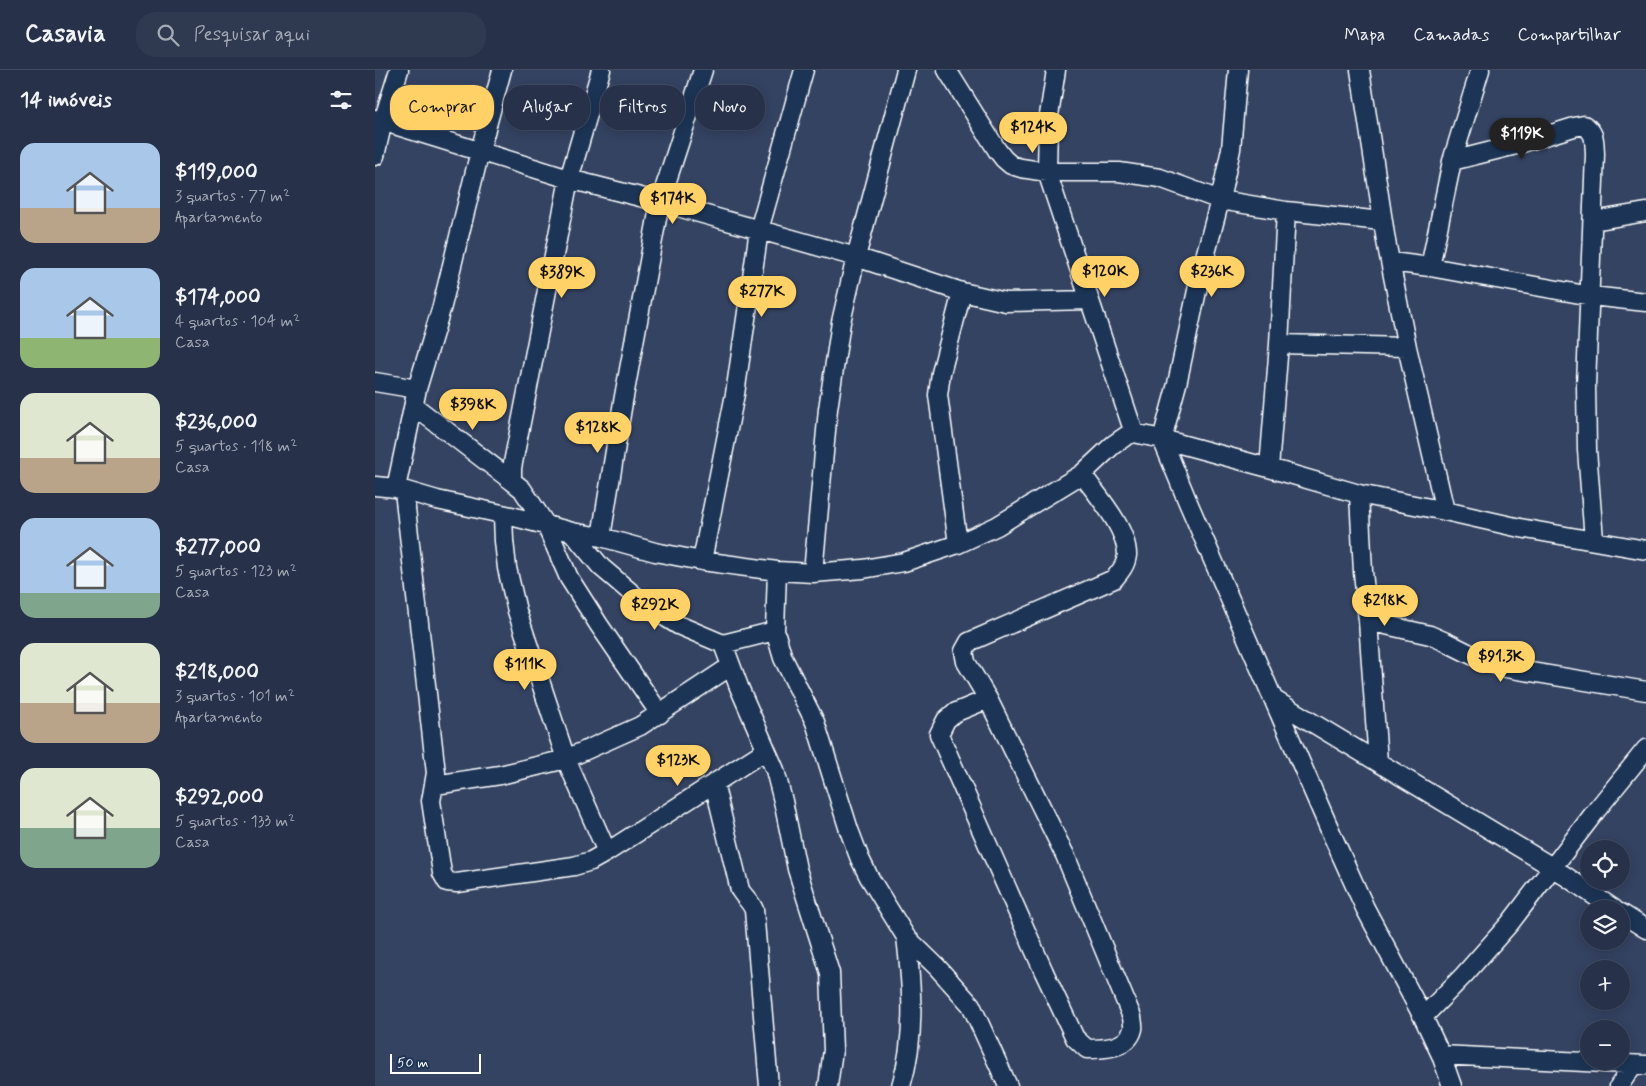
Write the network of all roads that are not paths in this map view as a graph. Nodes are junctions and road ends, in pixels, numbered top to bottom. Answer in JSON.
{"nodes":[{"id":1,"x":399,"y":70,"type":"edge"},
{"id":2,"x":503,"y":70,"type":"edge"},
{"id":3,"x":601,"y":70,"type":"edge"},
{"id":4,"x":703,"y":70,"type":"edge"},
{"id":5,"x":804,"y":70,"type":"edge"},
{"id":6,"x":906,"y":70,"type":"edge"},
{"id":7,"x":947,"y":70,"type":"edge"},
{"id":8,"x":1056,"y":70,"type":"edge"},
{"id":9,"x":1238,"y":70,"type":"edge"},
{"id":10,"x":1360,"y":70,"type":"edge"},
{"id":11,"x":1480,"y":70,"type":"edge"},
{"id":12,"x":379,"y":120,"type":"edge"},
{"id":13,"x":480,"y":152,"type":"junction"},
{"id":14,"x":375,"y":156,"type":"edge"},
{"id":15,"x":1452,"y":161,"type":"junction"},
{"id":16,"x":1047,"y":172,"type":"junction"},
{"id":17,"x":569,"y":178,"type":"junction"},
{"id":18,"x":1220,"y":200,"type":"junction"},
{"id":19,"x":660,"y":202,"type":"junction"},
{"id":20,"x":1285,"y":211,"type":"junction"},
{"id":21,"x":1646,"y":212,"type":"edge"},
{"id":22,"x":1382,"y":221,"type":"junction"},
{"id":23,"x":1593,"y":221,"type":"junction"},
{"id":24,"x":759,"y":230,"type":"junction"},
{"id":25,"x":856,"y":256,"type":"junction"},
{"id":26,"x":1391,"y":262,"type":"junction"},
{"id":27,"x":1430,"y":267,"type":"junction"},
{"id":28,"x":962,"y":292,"type":"junction"},
{"id":29,"x":1591,"y":296,"type":"junction"},
{"id":30,"x":1089,"y":300,"type":"junction"},
{"id":31,"x":1646,"y":302,"type":"edge"},
{"id":32,"x":1279,"y":344,"type":"junction"},
{"id":33,"x":1407,"y":347,"type":"junction"},
{"id":34,"x":375,"y":382,"type":"edge"},
{"id":35,"x":415,"y":398,"type":"junction"},
{"id":36,"x":1135,"y":433,"type":"junction"},
{"id":37,"x":1162,"y":439,"type":"junction"},
{"id":38,"x":1269,"y":468,"type":"junction"},
{"id":39,"x":1082,"y":474,"type":"junction"},
{"id":40,"x":512,"y":481,"type":"junction"},
{"id":41,"x":375,"y":486,"type":"edge"},
{"id":42,"x":400,"y":490,"type":"junction"},
{"id":43,"x":1359,"y":494,"type":"junction"},
{"id":44,"x":1445,"y":511,"type":"junction"},
{"id":45,"x":503,"y":515,"type":"junction"},
{"id":46,"x":546,"y":525,"type":"junction"},
{"id":47,"x":572,"y":532,"type":"junction"},
{"id":48,"x":601,"y":537,"type":"junction"},
{"id":49,"x":1594,"y":540,"type":"junction"},
{"id":50,"x":958,"y":544,"type":"junction"},
{"id":51,"x":1646,"y":550,"type":"edge"},
{"id":52,"x":702,"y":561,"type":"junction"},
{"id":53,"x":777,"y":571,"type":"junction"},
{"id":54,"x":813,"y":573,"type":"junction"},
{"id":55,"x":1368,"y":621,"type":"junction"},
{"id":56,"x":775,"y":631,"type":"junction"},
{"id":57,"x":723,"y":644,"type":"junction"},
{"id":58,"x":731,"y":666,"type":"junction"},
{"id":59,"x":1646,"y":691,"type":"edge"},
{"id":60,"x":988,"y":699,"type":"junction"},
{"id":61,"x":1273,"y":699,"type":"junction"},
{"id":62,"x":660,"y":714,"type":"junction"},
{"id":63,"x":1646,"y":749,"type":"edge"},
{"id":64,"x":766,"y":750,"type":"junction"},
{"id":65,"x":566,"y":760,"type":"junction"},
{"id":66,"x":1378,"y":762,"type":"junction"},
{"id":67,"x":714,"y":783,"type":"junction"},
{"id":68,"x":435,"y":785,"type":"junction"},
{"id":69,"x":607,"y":852,"type":"junction"},
{"id":70,"x":1551,"y":867,"type":"junction"},
{"id":71,"x":1600,"y":900,"type":"edge"},
{"id":72,"x":1630,"y":919,"type":"edge"},
{"id":73,"x":1646,"y":929,"type":"edge"},
{"id":74,"x":906,"y":937,"type":"junction"},
{"id":75,"x":1423,"y":1017,"type":"junction"},
{"id":76,"x":1441,"y":1055,"type":"junction"},
{"id":77,"x":1639,"y":1065,"type":"edge"},
{"id":78,"x":769,"y":1086,"type":"edge"},
{"id":79,"x":828,"y":1086,"type":"edge"},
{"id":80,"x":901,"y":1086,"type":"edge"},
{"id":81,"x":1009,"y":1086,"type":"edge"},
{"id":82,"x":1452,"y":1086,"type":"edge"},
{"id":83,"x":1619,"y":1086,"type":"edge"}],
"edges":[{"from":1,"to":12,"type":"street"},
{"from":2,"to":13,"type":"street"},
{"from":3,"to":17,"type":"street"},
{"from":4,"to":19,"type":"street"},
{"from":5,"to":24,"type":"street"},
{"from":6,"to":25,"type":"street"},
{"from":7,"to":16,"type":"street"},
{"from":8,"to":16,"type":"street"},
{"from":9,"to":18,"type":"street"},
{"from":10,"to":22,"type":"street"},
{"from":11,"to":15,"type":"street"},
{"from":12,"to":13,"type":"street"},
{"from":12,"to":14,"type":"street"},
{"from":13,"to":17,"type":"street"},
{"from":13,"to":35,"type":"street"},
{"from":15,"to":23,"type":"street"},
{"from":15,"to":27,"type":"street"},
{"from":16,"to":18,"type":"street"},
{"from":16,"to":30,"type":"street"},
{"from":17,"to":19,"type":"street"},
{"from":17,"to":40,"type":"street"},
{"from":18,"to":20,"type":"street"},
{"from":18,"to":37,"type":"street"},
{"from":19,"to":24,"type":"street"},
{"from":19,"to":48,"type":"street"},
{"from":20,"to":22,"type":"street"},
{"from":20,"to":32,"type":"street"},
{"from":21,"to":23,"type":"street"},
{"from":22,"to":26,"type":"street"},
{"from":23,"to":29,"type":"street"},
{"from":24,"to":25,"type":"street"},
{"from":24,"to":52,"type":"street"},
{"from":25,"to":28,"type":"street"},
{"from":25,"to":54,"type":"street"},
{"from":26,"to":27,"type":"street"},
{"from":26,"to":33,"type":"street"},
{"from":27,"to":29,"type":"street"},
{"from":28,"to":30,"type":"street"},
{"from":28,"to":50,"type":"street"},
{"from":29,"to":31,"type":"street"},
{"from":29,"to":49,"type":"street"},
{"from":30,"to":36,"type":"street"},
{"from":32,"to":33,"type":"street"},
{"from":32,"to":38,"type":"street"},
{"from":33,"to":44,"type":"street"},
{"from":34,"to":35,"type":"street"},
{"from":35,"to":40,"type":"street"},
{"from":35,"to":42,"type":"street"},
{"from":36,"to":37,"type":"street"},
{"from":36,"to":39,"type":"street"},
{"from":37,"to":38,"type":"street"},
{"from":37,"to":61,"type":"street"},
{"from":38,"to":43,"type":"street"},
{"from":39,"to":50,"type":"street"},
{"from":39,"to":60,"type":"street"},
{"from":40,"to":46,"type":"street"},
{"from":41,"to":42,"type":"street"},
{"from":42,"to":45,"type":"street"},
{"from":42,"to":68,"type":"street"},
{"from":43,"to":44,"type":"street"},
{"from":43,"to":55,"type":"street"},
{"from":44,"to":49,"type":"street"},
{"from":45,"to":46,"type":"street"},
{"from":45,"to":65,"type":"street"},
{"from":46,"to":47,"type":"street"},
{"from":46,"to":62,"type":"street"},
{"from":47,"to":48,"type":"street"},
{"from":47,"to":57,"type":"street"},
{"from":48,"to":52,"type":"street"},
{"from":49,"to":51,"type":"street"},
{"from":50,"to":54,"type":"street"},
{"from":52,"to":53,"type":"street"},
{"from":53,"to":54,"type":"street"},
{"from":53,"to":56,"type":"street"},
{"from":55,"to":59,"type":"street"},
{"from":55,"to":66,"type":"street"},
{"from":56,"to":57,"type":"street"},
{"from":56,"to":74,"type":"street"},
{"from":57,"to":58,"type":"street"},
{"from":58,"to":62,"type":"street"},
{"from":58,"to":64,"type":"street"},
{"from":60,"to":60,"type":"street"},
{"from":61,"to":66,"type":"street"},
{"from":61,"to":75,"type":"street"},
{"from":62,"to":65,"type":"street"},
{"from":63,"to":70,"type":"street"},
{"from":64,"to":67,"type":"street"},
{"from":64,"to":79,"type":"street"},
{"from":65,"to":68,"type":"street"},
{"from":65,"to":69,"type":"street"},
{"from":66,"to":70,"type":"street"},
{"from":67,"to":69,"type":"street"},
{"from":67,"to":78,"type":"street"},
{"from":68,"to":69,"type":"street"},
{"from":70,"to":71,"type":"street"},
{"from":70,"to":75,"type":"street"},
{"from":72,"to":73,"type":"street"},
{"from":74,"to":80,"type":"street"},
{"from":74,"to":81,"type":"street"},
{"from":75,"to":76,"type":"street"},
{"from":76,"to":77,"type":"street"},
{"from":76,"to":82,"type":"street"},
{"from":77,"to":83,"type":"street"}]}
